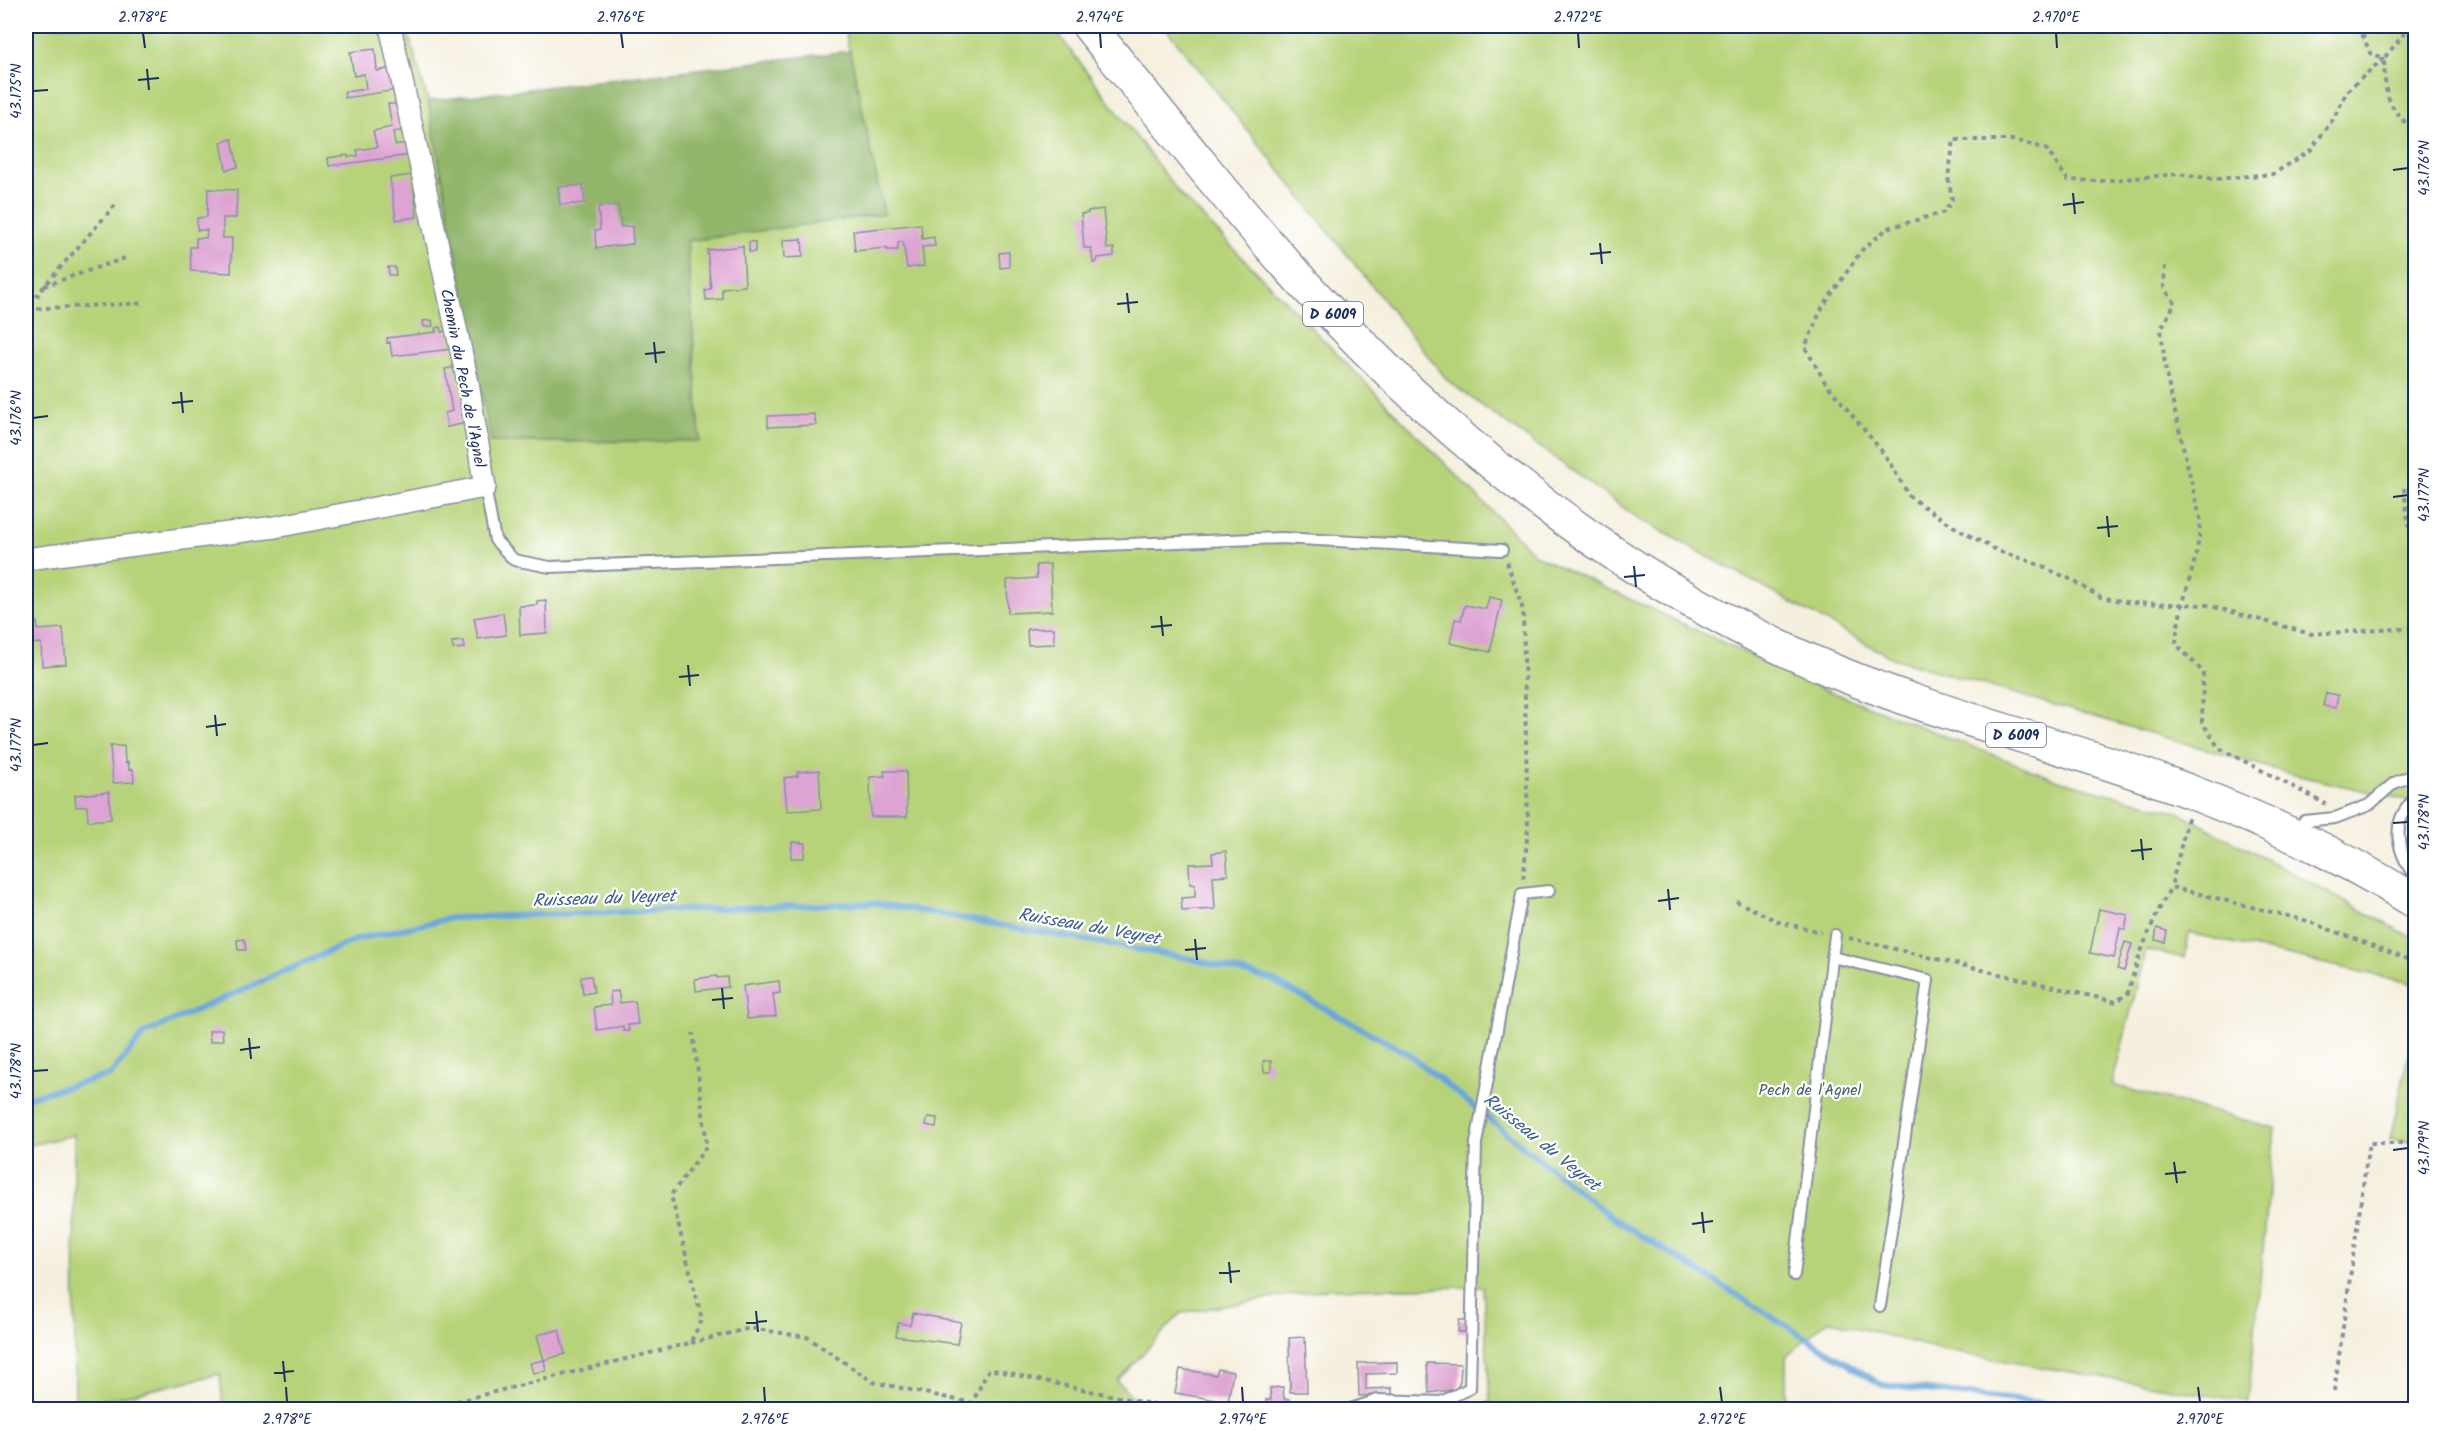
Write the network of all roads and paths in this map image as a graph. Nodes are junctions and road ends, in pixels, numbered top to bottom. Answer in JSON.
{"nodes":[{"id":1,"x":390,"y":26,"type":"edge"},
{"id":2,"x":1089,"y":26,"type":"edge"},
{"id":3,"x":1116,"y":26,"type":"edge"},
{"id":4,"x":2359,"y":26,"type":"edge"},
{"id":5,"x":2411,"y":26,"type":"edge"},
{"id":6,"x":2384,"y":58,"type":"junction"},
{"id":7,"x":2415,"y":133,"type":"edge"},
{"id":8,"x":117,"y":203,"type":"dead end"},
{"id":9,"x":128,"y":257,"type":"dead end"},
{"id":10,"x":2165,"y":266,"type":"dead end"},
{"id":11,"x":44,"y":286,"type":"junction"},
{"id":12,"x":145,"y":303,"type":"dead end"},
{"id":13,"x":26,"y":311,"type":"edge"},
{"id":14,"x":485,"y":488,"type":"junction"},
{"id":15,"x":2404,"y":488,"type":"dead end"},
{"id":16,"x":2415,"y":547,"type":"edge"},
{"id":17,"x":1502,"y":550,"type":"joint"},
{"id":18,"x":26,"y":559,"type":"edge"},
{"id":19,"x":2183,"y":605,"type":"junction"},
{"id":20,"x":2415,"y":628,"type":"edge"},
{"id":21,"x":2415,"y":774,"type":"edge"},
{"id":22,"x":2194,"y":794,"type":"junction"},
{"id":23,"x":2415,"y":796,"type":"edge"},
{"id":24,"x":2345,"y":814,"type":"junction"},
{"id":25,"x":2304,"y":821,"type":"junction"},
{"id":26,"x":2415,"y":880,"type":"edge"},
{"id":27,"x":2171,"y":887,"type":"junction"},
{"id":28,"x":1549,"y":891,"type":"dead end"},
{"id":29,"x":1522,"y":894,"type":"junction"},
{"id":30,"x":1736,"y":901,"type":"dead end"},
{"id":31,"x":2415,"y":902,"type":"edge"},
{"id":32,"x":1834,"y":935,"type":"junction"},
{"id":33,"x":1832,"y":957,"type":"junction"},
{"id":34,"x":2415,"y":962,"type":"edge"},
{"id":35,"x":693,"y":1033,"type":"dead end"},
{"id":36,"x":2415,"y":1143,"type":"edge"},
{"id":37,"x":1794,"y":1275,"type":"dead end"},
{"id":38,"x":1880,"y":1306,"type":"dead end"},
{"id":39,"x":690,"y":1343,"type":"junction"},
{"id":40,"x":2334,"y":1391,"type":"dead end"},
{"id":41,"x":422,"y":1410,"type":"edge"},
{"id":42,"x":1165,"y":1410,"type":"edge"},
{"id":43,"x":1348,"y":1410,"type":"edge"}],
"edges":[{"from":1,"to":14,"type":"street","name":"Chemin du Pech de l'Agnel"},
{"from":2,"to":22,"type":"main road","number":"D 6009"},
{"from":3,"to":25,"type":"main road","number":"D 6009"},
{"from":4,"to":6,"type":"path"},
{"from":5,"to":6,"type":"path"},
{"from":6,"to":7,"type":"path"},
{"from":6,"to":19,"type":"path"},
{"from":8,"to":11,"type":"path"},
{"from":9,"to":11,"type":"path"},
{"from":10,"to":19,"type":"path"},
{"from":11,"to":13,"type":"path"},
{"from":12,"to":13,"type":"path"},
{"from":14,"to":17,"type":"lane"},
{"from":14,"to":18,"type":"street","name":"Chemin du Pech de l'Agnel"},
{"from":15,"to":16,"type":"path"},
{"from":17,"to":29,"type":"path"},
{"from":19,"to":20,"type":"path"},
{"from":19,"to":24,"type":"path"},
{"from":21,"to":24,"type":"lane"},
{"from":22,"to":27,"type":"path"},
{"from":22,"to":31,"type":"main road","number":"D 6009"},
{"from":23,"to":26,"type":"lane"},
{"from":24,"to":25,"type":"lane"},
{"from":25,"to":26,"type":"main road","number":"D 6009"},
{"from":27,"to":32,"type":"path"},
{"from":27,"to":34,"type":"path"},
{"from":28,"to":29,"type":"lane"},
{"from":29,"to":43,"type":"lane"},
{"from":30,"to":32,"type":"path"},
{"from":32,"to":33,"type":"lane"},
{"from":33,"to":37,"type":"lane"},
{"from":33,"to":38,"type":"lane"},
{"from":35,"to":39,"type":"path"},
{"from":36,"to":40,"type":"path"},
{"from":39,"to":41,"type":"path"},
{"from":39,"to":42,"type":"path"}]}
